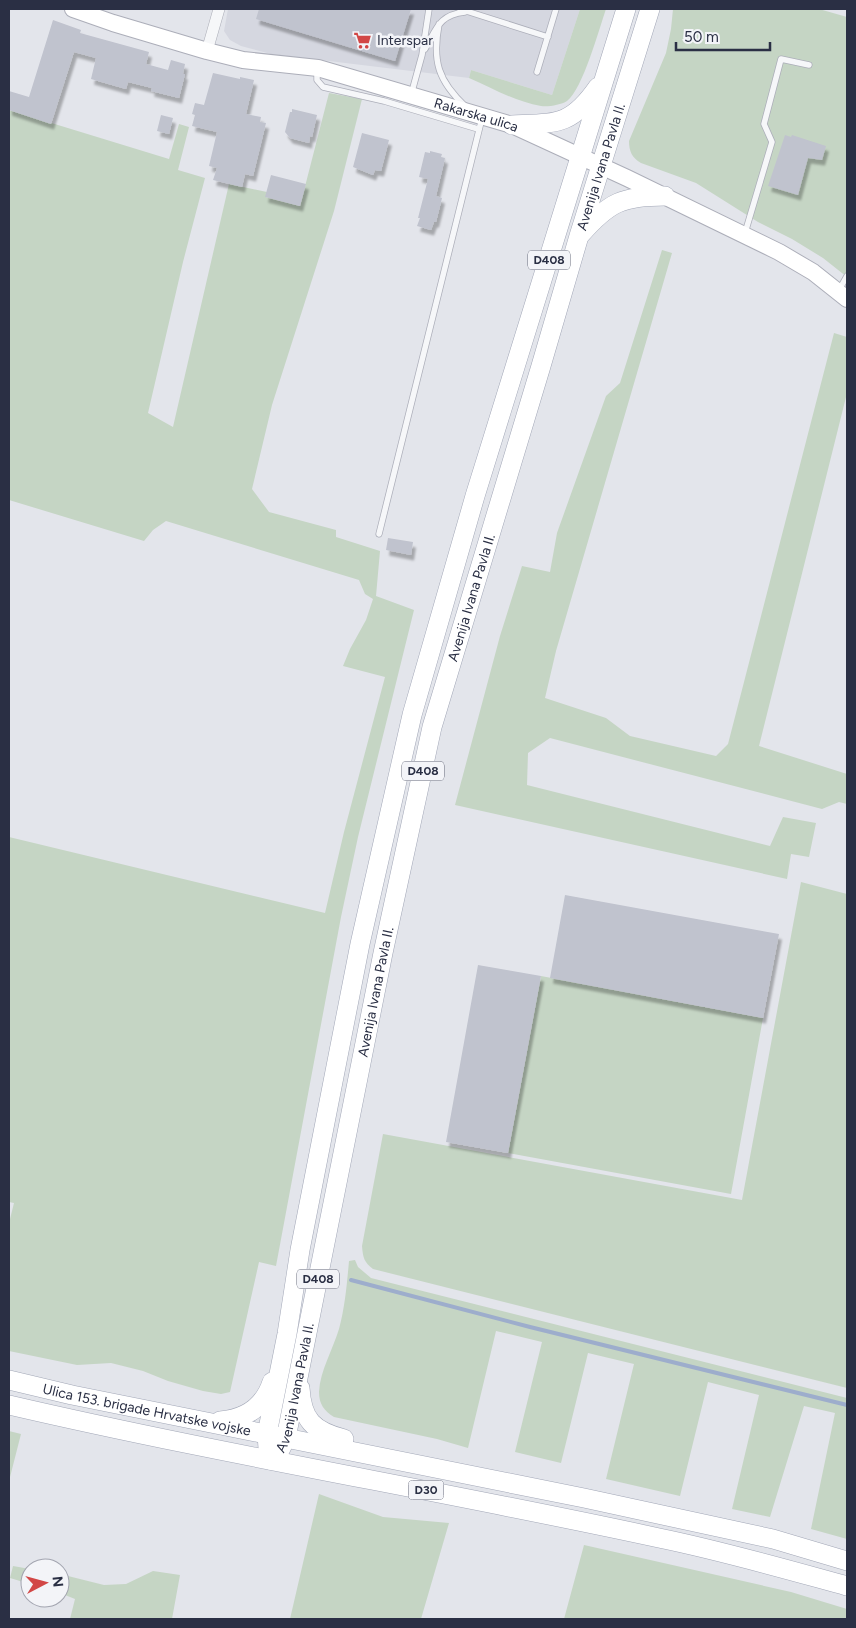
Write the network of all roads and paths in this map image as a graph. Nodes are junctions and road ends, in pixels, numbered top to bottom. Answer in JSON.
{"nodes":[{"id":1,"x":73,"y":9,"type":"edge"},
{"id":2,"x":219,"y":9,"type":"edge"},
{"id":3,"x":429,"y":9,"type":"edge"},
{"id":4,"x":460,"y":9,"type":"edge"},
{"id":5,"x":556,"y":9,"type":"edge"},
{"id":6,"x":626,"y":9,"type":"edge"},
{"id":7,"x":650,"y":9,"type":"edge"},
{"id":8,"x":468,"y":12,"type":"junction"},
{"id":9,"x":439,"y":24,"type":"junction"},
{"id":10,"x":548,"y":37,"type":"junction"},
{"id":11,"x":207,"y":51,"type":"junction"},
{"id":12,"x":422,"y":55,"type":"junction"},
{"id":13,"x":809,"y":65,"type":"dead end"},
{"id":14,"x":318,"y":68,"type":"junction"},
{"id":15,"x":537,"y":72,"type":"dead end"},
{"id":16,"x":605,"y":78,"type":"junction"},
{"id":17,"x":411,"y":96,"type":"junction"},
{"id":18,"x":478,"y":119,"type":"junction"},
{"id":19,"x":512,"y":125,"type":"junction"},
{"id":20,"x":581,"y":156,"type":"junction"},
{"id":21,"x":601,"y":166,"type":"junction"},
{"id":22,"x":665,"y":196,"type":"junction"},
{"id":23,"x":579,"y":236,"type":"junction"},
{"id":24,"x":744,"y":236,"type":"junction"},
{"id":25,"x":847,"y":276,"type":"edge"},
{"id":26,"x":843,"y":296,"type":"edge"},
{"id":27,"x":379,"y":534,"type":"dead end"},
{"id":28,"x":287,"y":1334,"type":"junction"},
{"id":29,"x":299,"y":1374,"type":"junction"},
{"id":30,"x":9,"y":1380,"type":"edge"},
{"id":31,"x":9,"y":1405,"type":"edge"},
{"id":32,"x":208,"y":1422,"type":"junction"},
{"id":33,"x":276,"y":1436,"type":"junction"},
{"id":34,"x":369,"y":1454,"type":"junction"},
{"id":35,"x":272,"y":1460,"type":"junction"},
{"id":36,"x":847,"y":1561,"type":"edge"},
{"id":37,"x":847,"y":1586,"type":"edge"}],
"edges":[{"from":1,"to":11,"type":"main road","name":"Rakarska ulica"},
{"from":2,"to":11,"type":"street"},
{"from":3,"to":12,"type":"lane"},
{"from":4,"to":8,"type":"lane"},
{"from":5,"to":10,"type":"lane"},
{"from":6,"to":16,"type":"main road","name":"Avenija Ivana Pavla II.","number":"D408"},
{"from":7,"to":21,"type":"main road","name":"Avenija Ivana Pavla II.","number":"D408"},
{"from":8,"to":9,"type":"lane"},
{"from":8,"to":10,"type":"lane"},
{"from":9,"to":12,"type":"lane"},
{"from":9,"to":18,"type":"lane"},
{"from":10,"to":15,"type":"lane"},
{"from":11,"to":14,"type":"main road","name":"Rakarska ulica"},
{"from":12,"to":17,"type":"lane"},
{"from":13,"to":24,"type":"lane"},
{"from":14,"to":17,"type":"main road","name":"Rakarska ulica"},
{"from":14,"to":18,"type":"lane"},
{"from":16,"to":19,"type":"main road"},
{"from":16,"to":20,"type":"main road","name":"Avenija Ivana Pavla II.","number":"D408"},
{"from":17,"to":18,"type":"main road","name":"Rakarska ulica"},
{"from":18,"to":19,"type":"main road","name":"Rakarska ulica"},
{"from":18,"to":27,"type":"lane"},
{"from":19,"to":20,"type":"main road","name":"Rakarska ulica"},
{"from":20,"to":21,"type":"main road","name":"Rakarska ulica"},
{"from":20,"to":28,"type":"main road","name":"Avenija Ivana Pavla II.","number":"D408"},
{"from":21,"to":22,"type":"main road","name":"Rakarska ulica"},
{"from":21,"to":23,"type":"main road","name":"Avenija Ivana Pavla II.","number":"D408"},
{"from":22,"to":23,"type":"main road"},
{"from":22,"to":24,"type":"main road","name":"Rakarska ulica"},
{"from":23,"to":29,"type":"main road","name":"Avenija Ivana Pavla II.","number":"D408"},
{"from":24,"to":26,"type":"main road","name":"Rakarska ulica"},
{"from":25,"to":26,"type":"lane"},
{"from":28,"to":32,"type":"main road"},
{"from":28,"to":33,"type":"main road","name":"Avenija Ivana Pavla II.","number":"D408"},
{"from":29,"to":33,"type":"main road","name":"Avenija Ivana Pavla II.","number":"D408"},
{"from":29,"to":34,"type":"main road"},
{"from":30,"to":32,"type":"main road","name":"Ulica 153. brigade Hrvatske vojske","number":"D30"},
{"from":31,"to":35,"type":"main road","name":"Ulica 153. brigade Hrvatske vojske","number":"D30"},
{"from":32,"to":33,"type":"main road","name":"Ulica 153. brigade Hrvatske vojske","number":"D30"},
{"from":33,"to":34,"type":"main road","number":"D30"},
{"from":33,"to":35,"type":"main road","name":"Avenija Ivana Pavla II.","number":"D408"},
{"from":34,"to":36,"type":"main road","number":"D30"},
{"from":35,"to":37,"type":"main road","number":"D30"}]}
